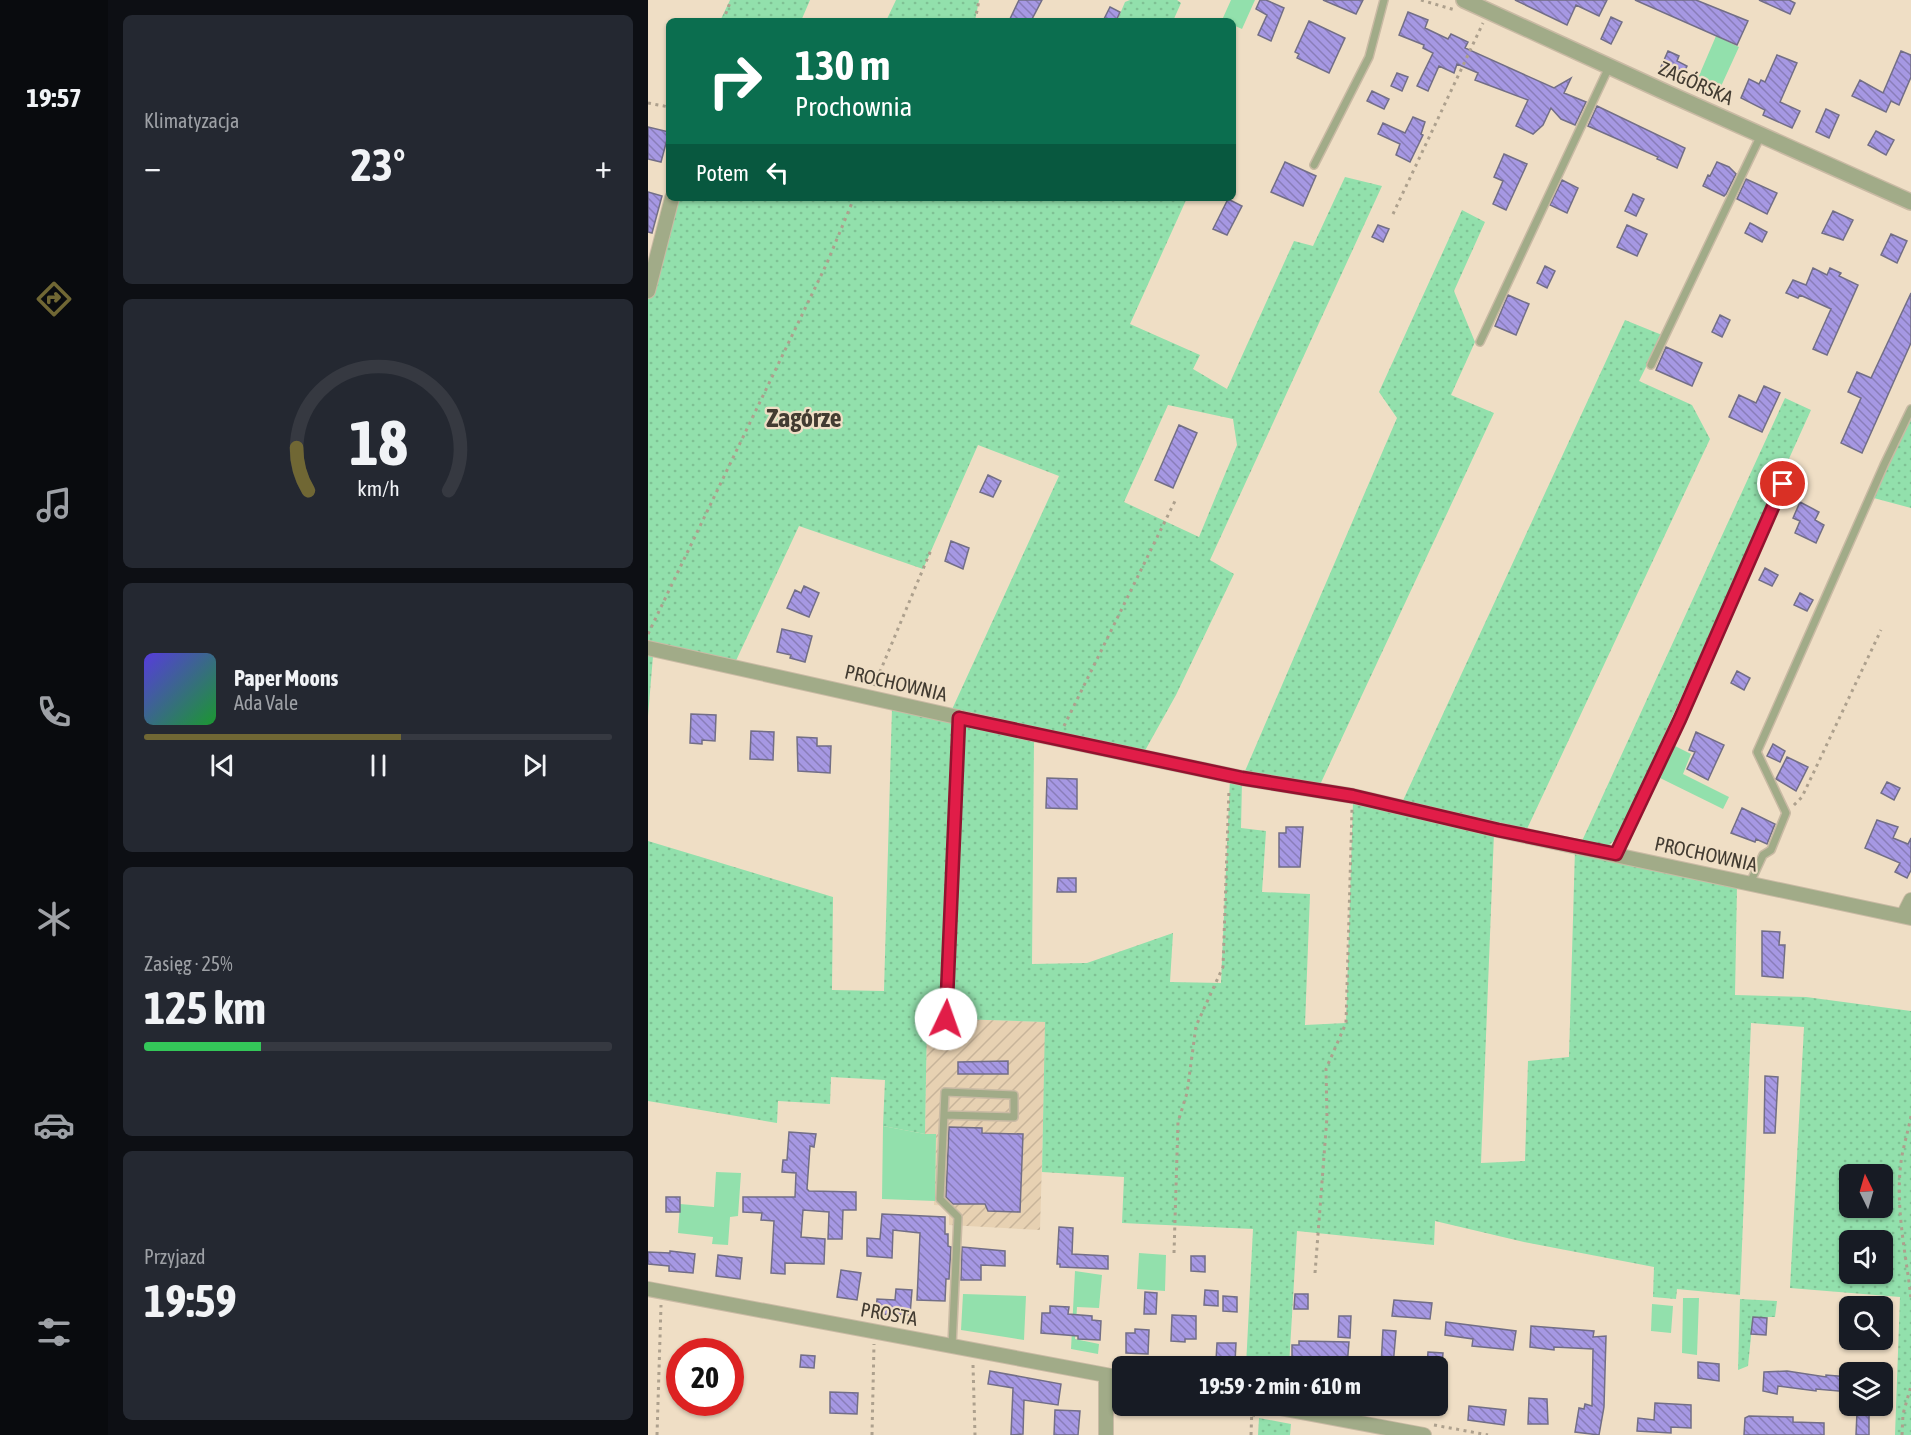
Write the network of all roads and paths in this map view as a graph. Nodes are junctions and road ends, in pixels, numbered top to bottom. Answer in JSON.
{"nodes":[{"id":1,"x":731,"y":0,"type":"edge"},
{"id":2,"x":979,"y":0,"type":"edge"},
{"id":3,"x":1384,"y":0,"type":"edge"},
{"id":4,"x":1464,"y":0,"type":"edge"},
{"id":5,"x":1488,"y":11,"type":"junction"},
{"id":6,"x":724,"y":18,"type":"edge"},
{"id":7,"x":976,"y":18,"type":"edge"},
{"id":8,"x":1609,"y":67,"type":"junction"},
{"id":9,"x":648,"y":103,"type":"edge"},
{"id":10,"x":666,"y":106,"type":"edge"},
{"id":11,"x":1761,"y":135,"type":"junction"},
{"id":12,"x":1314,"y":165,"type":"dead end"},
{"id":13,"x":671,"y":201,"type":"edge"},
{"id":14,"x":853,"y":201,"type":"edge"},
{"id":15,"x":1911,"y":202,"type":"edge"},
{"id":16,"x":1394,"y":214,"type":"dead end"},
{"id":17,"x":648,"y":291,"type":"edge"},
{"id":18,"x":1480,"y":342,"type":"dead end"},
{"id":19,"x":1651,"y":365,"type":"dead end"},
{"id":20,"x":1911,"y":410,"type":"edge"},
{"id":21,"x":1783,"y":484,"type":"dead end"},
{"id":22,"x":1176,"y":499,"type":"dead end"},
{"id":23,"x":931,"y":550,"type":"dead end"},
{"id":24,"x":1881,"y":630,"type":"dead end"},
{"id":25,"x":648,"y":634,"type":"edge"},
{"id":26,"x":648,"y":648,"type":"edge"},
{"id":27,"x":870,"y":696,"type":"junction"},
{"id":28,"x":959,"y":718,"type":"junction"},
{"id":29,"x":1058,"y":739,"type":"junction"},
{"id":30,"x":1231,"y":775,"type":"junction"},
{"id":31,"x":1353,"y":796,"type":"junction"},
{"id":32,"x":1786,"y":813,"type":"junction"},
{"id":33,"x":1616,"y":854,"type":"junction"},
{"id":34,"x":1750,"y":883,"type":"junction"},
{"id":35,"x":1911,"y":900,"type":"edge"},
{"id":36,"x":1907,"y":917,"type":"edge"},
{"id":37,"x":946,"y":1019,"type":"dead end"},
{"id":38,"x":944,"y":1114,"type":"junction"},
{"id":39,"x":1911,"y":1116,"type":"edge"},
{"id":40,"x":1174,"y":1253,"type":"dead end"},
{"id":41,"x":1315,"y":1273,"type":"dead end"},
{"id":42,"x":655,"y":1290,"type":"edge"},
{"id":43,"x":1911,"y":1298,"type":"edge"},
{"id":44,"x":875,"y":1332,"type":"junction"},
{"id":45,"x":952,"y":1346,"type":"junction"},
{"id":46,"x":974,"y":1350,"type":"junction"},
{"id":47,"x":1106,"y":1375,"type":"junction"},
{"id":48,"x":1112,"y":1376,"type":"edge"},
{"id":49,"x":1911,"y":1386,"type":"edge"},
{"id":50,"x":1252,"y":1416,"type":"edge"},
{"id":51,"x":1322,"y":1416,"type":"edge"},
{"id":52,"x":657,"y":1435,"type":"edge"},
{"id":53,"x":872,"y":1435,"type":"edge"},
{"id":54,"x":975,"y":1435,"type":"edge"},
{"id":55,"x":1106,"y":1435,"type":"edge"},
{"id":56,"x":1251,"y":1435,"type":"edge"},
{"id":57,"x":1424,"y":1435,"type":"edge"},
{"id":58,"x":1902,"y":1435,"type":"edge"}],
"edges":[{"from":1,"to":6,"type":"path"},
{"from":2,"to":7,"type":"path"},
{"from":3,"to":12,"type":"lane"},
{"from":4,"to":5,"type":"street","name":"ZAGÓRSKA"},
{"from":5,"to":8,"type":"street","name":"ZAGÓRSKA"},
{"from":5,"to":16,"type":"path"},
{"from":8,"to":11,"type":"street","name":"ZAGÓRSKA"},
{"from":8,"to":18,"type":"lane"},
{"from":9,"to":10,"type":"path"},
{"from":11,"to":15,"type":"street","name":"ZAGÓRSKA"},
{"from":11,"to":19,"type":"lane"},
{"from":13,"to":17,"type":"street"},
{"from":14,"to":25,"type":"path"},
{"from":20,"to":32,"type":"lane"},
{"from":21,"to":33,"type":"lane"},
{"from":22,"to":29,"type":"path"},
{"from":23,"to":27,"type":"path"},
{"from":24,"to":32,"type":"path"},
{"from":26,"to":27,"type":"street","name":"PROCHOWNIA"},
{"from":27,"to":28,"type":"street","name":"PROCHOWNIA"},
{"from":28,"to":29,"type":"street","name":"PROCHOWNIA"},
{"from":28,"to":37,"type":"lane"},
{"from":29,"to":30,"type":"street","name":"PROCHOWNIA"},
{"from":30,"to":31,"type":"street","name":"PROCHOWNIA"},
{"from":30,"to":40,"type":"path"},
{"from":31,"to":33,"type":"street","name":"PROCHOWNIA"},
{"from":31,"to":41,"type":"path"},
{"from":32,"to":34,"type":"lane"},
{"from":33,"to":34,"type":"street","name":"PROCHOWNIA"},
{"from":34,"to":36,"type":"street","name":"PROCHOWNIA"},
{"from":35,"to":36,"type":"street"},
{"from":38,"to":38,"type":"lane"},
{"from":38,"to":45,"type":"lane"},
{"from":39,"to":43,"type":"path"},
{"from":42,"to":44,"type":"street","name":"PROSTA"},
{"from":42,"to":52,"type":"path"},
{"from":44,"to":45,"type":"street","name":"PROSTA"},
{"from":44,"to":53,"type":"path"},
{"from":45,"to":46,"type":"street","name":"PROSTA"},
{"from":46,"to":47,"type":"street","name":"PROSTA"},
{"from":46,"to":54,"type":"path"},
{"from":47,"to":48,"type":"street","name":"PROSTA"},
{"from":47,"to":55,"type":"street"},
{"from":49,"to":58,"type":"path"},
{"from":50,"to":56,"type":"path"},
{"from":51,"to":57,"type":"street"}]}
